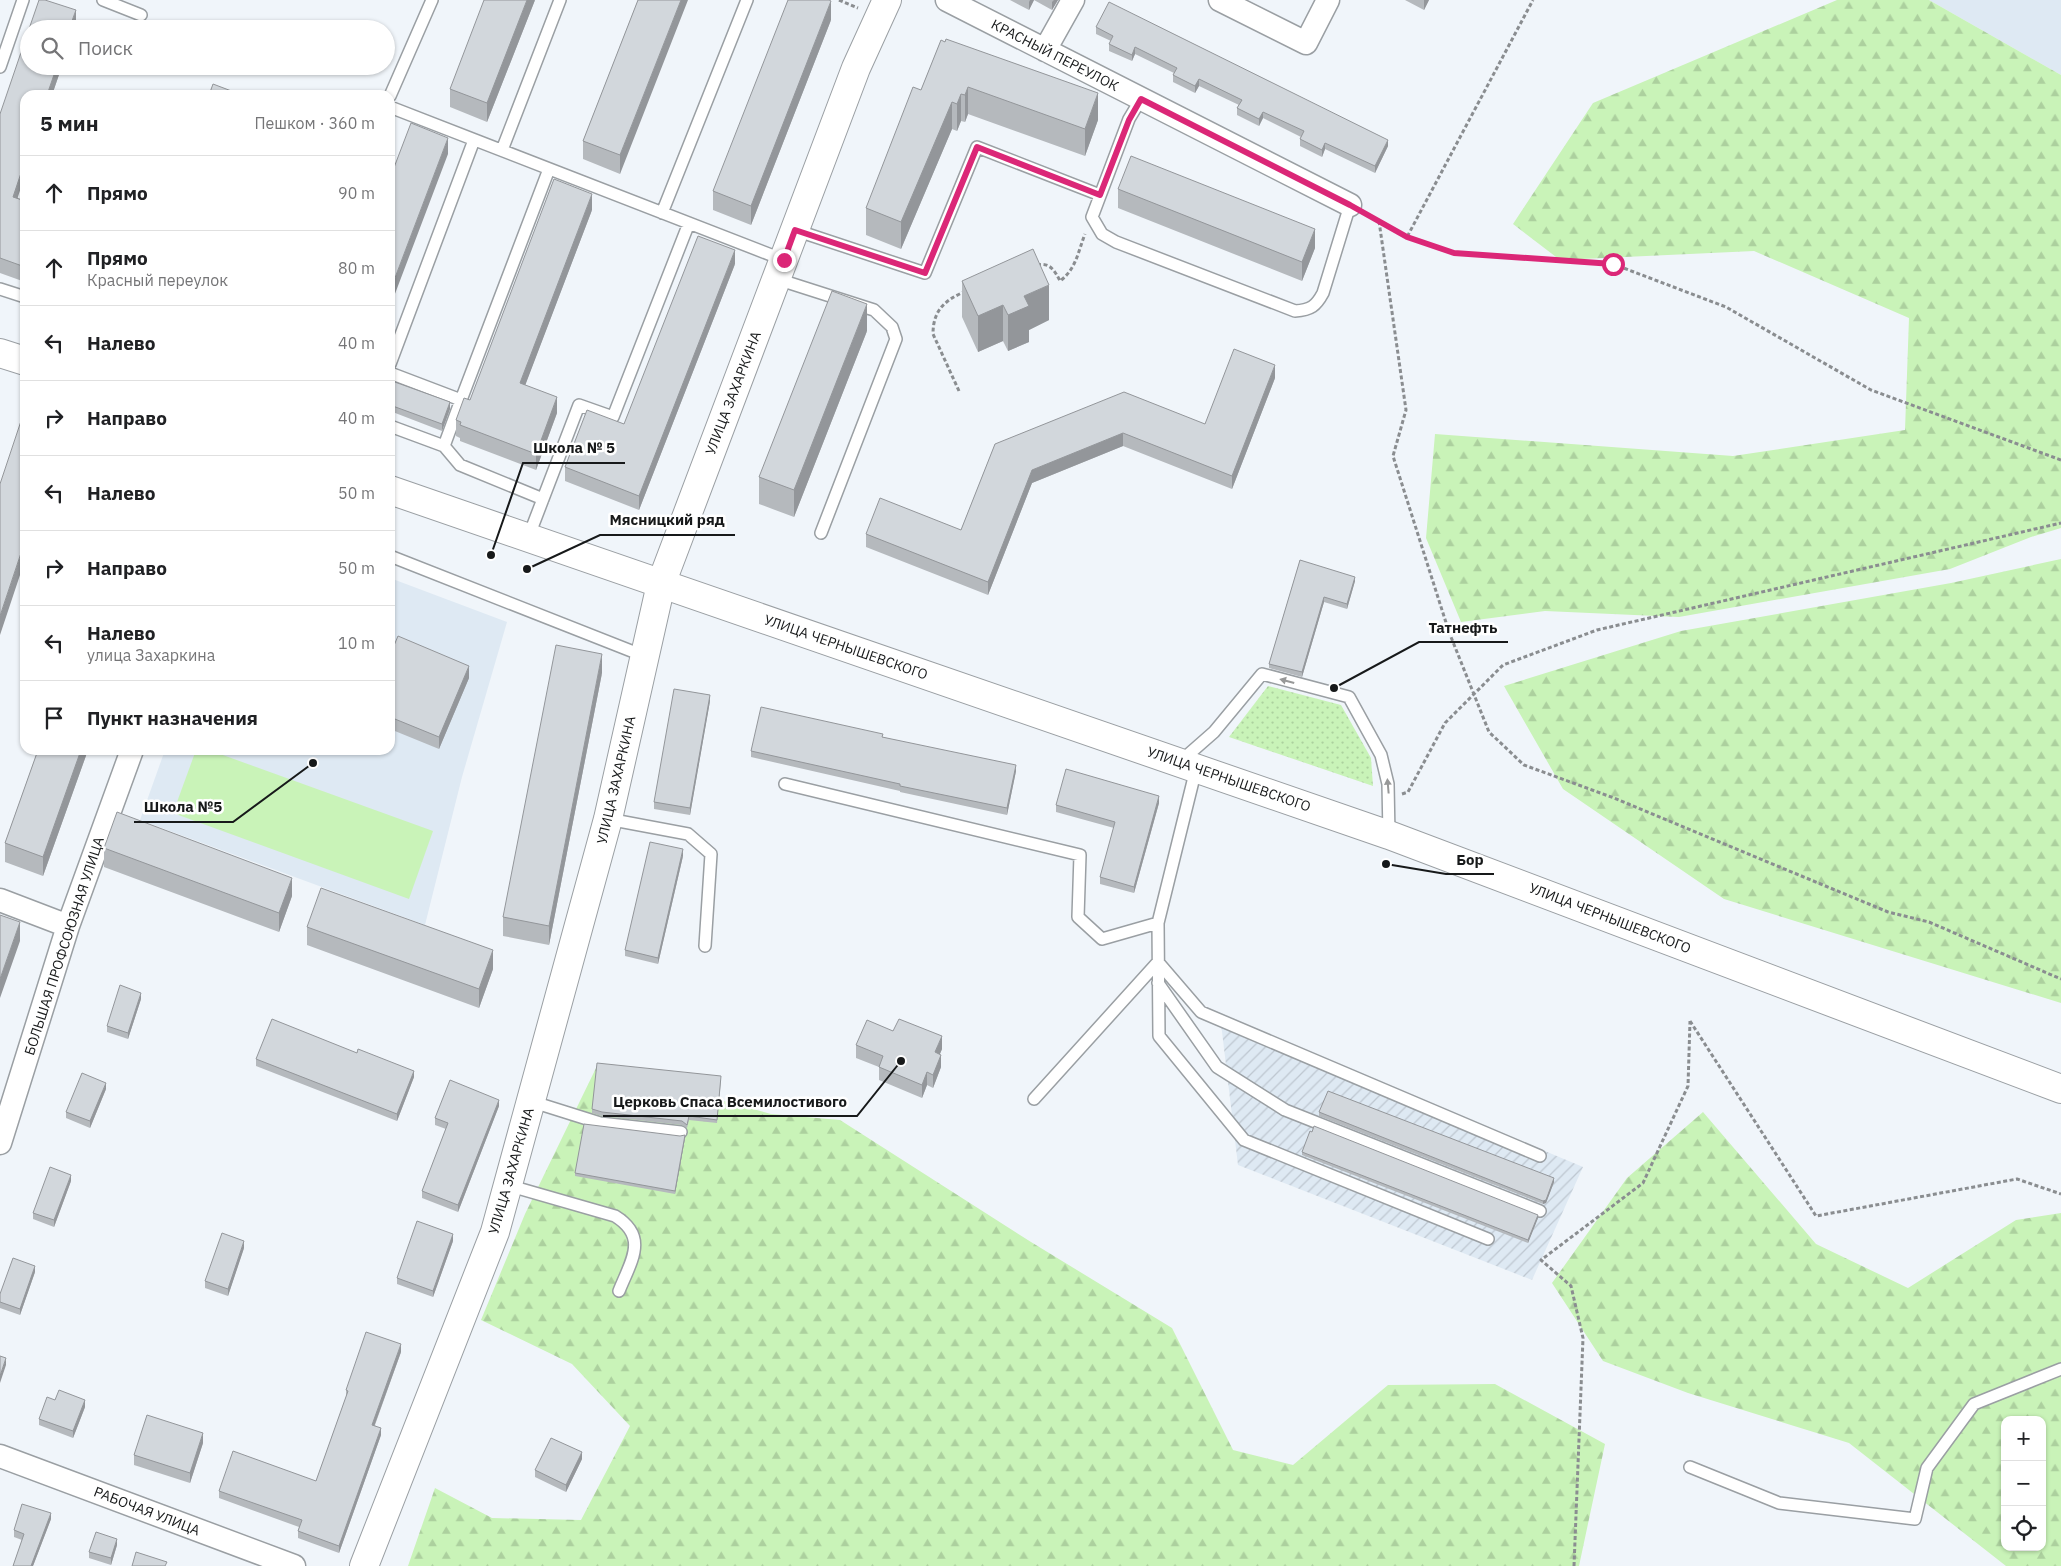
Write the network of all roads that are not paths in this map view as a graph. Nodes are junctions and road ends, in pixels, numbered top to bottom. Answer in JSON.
{"nodes":[{"id":1,"x":24,"y":0,"type":"edge"},
{"id":2,"x":103,"y":0,"type":"edge"},
{"id":3,"x":432,"y":0,"type":"edge"},
{"id":4,"x":560,"y":0,"type":"edge"},
{"id":5,"x":747,"y":0,"type":"edge"},
{"id":6,"x":887,"y":0,"type":"edge"},
{"id":7,"x":947,"y":0,"type":"edge"},
{"id":8,"x":1073,"y":0,"type":"edge"},
{"id":9,"x":1220,"y":0,"type":"edge"},
{"id":10,"x":1328,"y":0,"type":"edge"},
{"id":11,"x":141,"y":15,"type":"dead end"},
{"id":12,"x":1045,"y":50,"type":"junction"},
{"id":13,"x":0,"y":67,"type":"edge"},
{"id":14,"x":393,"y":90,"type":"edge"},
{"id":15,"x":1141,"y":99,"type":"junction"},
{"id":16,"x":395,"y":109,"type":"edge"},
{"id":17,"x":474,"y":140,"type":"junction"},
{"id":18,"x":502,"y":150,"type":"junction"},
{"id":19,"x":549,"y":169,"type":"junction"},
{"id":20,"x":1100,"y":195,"type":"junction"},
{"id":21,"x":1350,"y":205,"type":"joint"},
{"id":22,"x":662,"y":213,"type":"junction"},
{"id":23,"x":689,"y":223,"type":"junction"},
{"id":24,"x":795,"y":230,"type":"junction"},
{"id":25,"x":780,"y":269,"type":"junction"},
{"id":26,"x":0,"y":288,"type":"edge"},
{"id":27,"x":20,"y":295,"type":"edge"},
{"id":28,"x":395,"y":351,"type":"edge"},
{"id":29,"x":0,"y":352,"type":"edge"},
{"id":30,"x":20,"y":360,"type":"edge"},
{"id":31,"x":395,"y":375,"type":"edge"},
{"id":32,"x":461,"y":400,"type":"junction"},
{"id":33,"x":395,"y":428,"type":"edge"},
{"id":34,"x":444,"y":446,"type":"junction"},
{"id":35,"x":395,"y":492,"type":"edge"},
{"id":36,"x":543,"y":499,"type":"junction"},
{"id":37,"x":821,"y":533,"type":"dead end"},
{"id":38,"x":528,"y":538,"type":"junction"},
{"id":39,"x":395,"y":558,"type":"edge"},
{"id":40,"x":661,"y":584,"type":"junction"},
{"id":41,"x":645,"y":656,"type":"junction"},
{"id":42,"x":130,"y":755,"type":"edge"},
{"id":43,"x":1188,"y":764,"type":"junction"},
{"id":44,"x":785,"y":784,"type":"dead end"},
{"id":45,"x":608,"y":819,"type":"junction"},
{"id":46,"x":1388,"y":835,"type":"junction"},
{"id":47,"x":0,"y":900,"type":"edge"},
{"id":48,"x":1158,"y":922,"type":"junction"},
{"id":49,"x":68,"y":926,"type":"junction"},
{"id":50,"x":705,"y":946,"type":"dead end"},
{"id":51,"x":1158,"y":962,"type":"junction"},
{"id":52,"x":1158,"y":983,"type":"junction"},
{"id":53,"x":2051,"y":1086,"type":"edge"},
{"id":54,"x":1034,"y":1099,"type":"dead end"},
{"id":55,"x":530,"y":1102,"type":"junction"},
{"id":56,"x":2061,"y":1103,"type":"edge"},
{"id":57,"x":681,"y":1132,"type":"dead end"},
{"id":58,"x":0,"y":1142,"type":"edge"},
{"id":59,"x":1540,"y":1156,"type":"dead end"},
{"id":60,"x":508,"y":1185,"type":"junction"},
{"id":61,"x":1540,"y":1211,"type":"dead end"},
{"id":62,"x":1488,"y":1238,"type":"dead end"},
{"id":63,"x":619,"y":1291,"type":"dead end"},
{"id":64,"x":2061,"y":1370,"type":"edge"},
{"id":65,"x":0,"y":1456,"type":"edge"},
{"id":66,"x":1690,"y":1467,"type":"dead end"},
{"id":67,"x":294,"y":1566,"type":"edge"},
{"id":68,"x":364,"y":1566,"type":"edge"}],
"edges":[{"from":1,"to":13,"type":"lane"},
{"from":2,"to":11,"type":"lane"},
{"from":3,"to":14,"type":"lane"},
{"from":4,"to":18,"type":"lane"},
{"from":5,"to":22,"type":"lane"},
{"from":6,"to":24,"type":"main road","name":"УЛИЦА ЗАХАРКИНА"},
{"from":7,"to":12,"type":"street","name":"КРАСНЫЙ ПЕРЕУЛОК"},
{"from":8,"to":12,"type":"street"},
{"from":9,"to":10,"type":"street"},
{"from":12,"to":15,"type":"street","name":"КРАСНЫЙ ПЕРЕУЛОК"},
{"from":15,"to":20,"type":"lane"},
{"from":15,"to":21,"type":"street","name":"КРАСНЫЙ ПЕРЕУЛОК"},
{"from":16,"to":17,"type":"lane"},
{"from":17,"to":18,"type":"lane"},
{"from":17,"to":28,"type":"lane"},
{"from":18,"to":19,"type":"lane"},
{"from":19,"to":22,"type":"lane"},
{"from":19,"to":32,"type":"lane"},
{"from":20,"to":21,"type":"lane"},
{"from":20,"to":24,"type":"lane"},
{"from":22,"to":23,"type":"lane"},
{"from":23,"to":25,"type":"lane"},
{"from":23,"to":36,"type":"lane"},
{"from":24,"to":25,"type":"main road","name":"УЛИЦА ЗАХАРКИНА"},
{"from":25,"to":37,"type":"lane"},
{"from":25,"to":40,"type":"main road","name":"УЛИЦА ЗАХАРКИНА"},
{"from":26,"to":27,"type":"lane"},
{"from":29,"to":30,"type":"main road"},
{"from":31,"to":32,"type":"lane"},
{"from":32,"to":34,"type":"lane"},
{"from":33,"to":34,"type":"lane"},
{"from":34,"to":36,"type":"lane"},
{"from":35,"to":38,"type":"main road","name":"УЛИЦА ЧЕРНЫШЕВСКОГО"},
{"from":36,"to":38,"type":"lane"},
{"from":38,"to":40,"type":"main road","name":"УЛИЦА ЧЕРНЫШЕВСКОГО"},
{"from":39,"to":41,"type":"lane"},
{"from":40,"to":41,"type":"main road","name":"УЛИЦА ЗАХАРКИНА"},
{"from":40,"to":43,"type":"main road","name":"УЛИЦА ЧЕРНЫШЕВСКОГО"},
{"from":41,"to":45,"type":"main road","name":"УЛИЦА ЗАХАРКИНА"},
{"from":42,"to":49,"type":"street","name":"БОЛЬШАЯ ПРОФСОЮЗНАЯ УЛИЦА"},
{"from":43,"to":46,"type":"main road","name":"УЛИЦА ЧЕРНЫШЕВСКОГО"},
{"from":46,"to":43,"type":"lane","one_way":true},
{"from":43,"to":48,"type":"lane"},
{"from":44,"to":48,"type":"lane"},
{"from":45,"to":50,"type":"lane"},
{"from":45,"to":55,"type":"main road","name":"УЛИЦА ЗАХАРКИНА"},
{"from":46,"to":53,"type":"main road","name":"УЛИЦА ЧЕРНЫШЕВСКОГО"},
{"from":47,"to":49,"type":"street"},
{"from":48,"to":51,"type":"lane"},
{"from":49,"to":58,"type":"street","name":"БОЛЬШАЯ ПРОФСОЮЗНАЯ УЛИЦА"},
{"from":51,"to":52,"type":"lane"},
{"from":51,"to":54,"type":"lane"},
{"from":51,"to":59,"type":"lane"},
{"from":52,"to":61,"type":"lane"},
{"from":52,"to":62,"type":"lane"},
{"from":53,"to":56,"type":"lane"},
{"from":55,"to":57,"type":"lane"},
{"from":55,"to":60,"type":"main road","name":"УЛИЦА ЗАХАРКИНА"},
{"from":60,"to":63,"type":"lane"},
{"from":60,"to":68,"type":"main road","name":"УЛИЦА ЗАХАРКИНА"},
{"from":64,"to":66,"type":"lane"},
{"from":65,"to":67,"type":"street","name":"РАБОЧАЯ УЛИЦА"}]}
